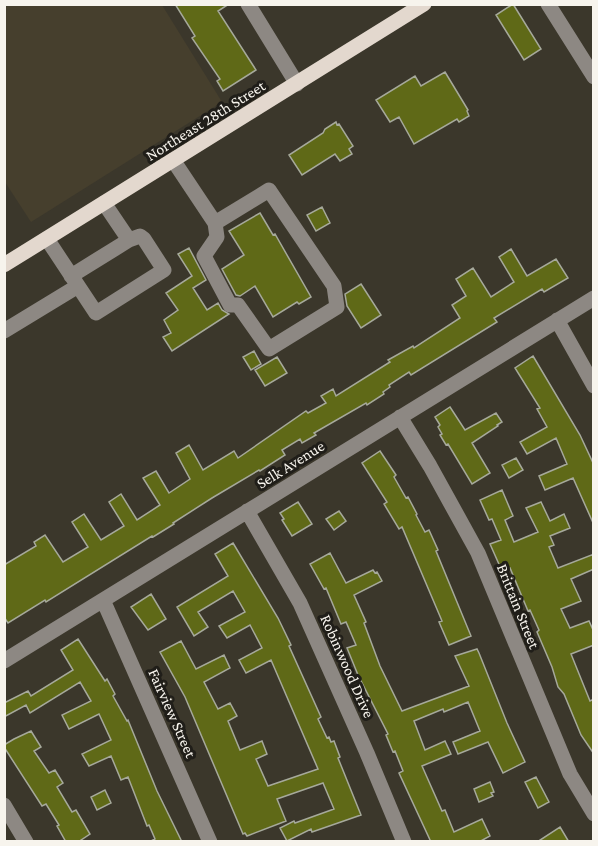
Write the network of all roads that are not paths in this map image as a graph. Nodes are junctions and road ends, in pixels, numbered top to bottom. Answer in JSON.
{"nodes":[{"id":1,"x":248,"y":4,"type":"edge"},
{"id":2,"x":424,"y":4,"type":"edge"},
{"id":3,"x":548,"y":4,"type":"edge"},
{"id":4,"x":594,"y":77,"type":"edge"},
{"id":5,"x":297,"y":84,"type":"junction"},
{"id":6,"x":173,"y":160,"type":"junction"},
{"id":7,"x":104,"y":203,"type":"junction"},
{"id":8,"x":215,"y":223,"type":"junction"},
{"id":9,"x":47,"y":239,"type":"junction"},
{"id":10,"x":129,"y":240,"type":"junction"},
{"id":11,"x":4,"y":265,"type":"edge"},
{"id":12,"x":75,"y":281,"type":"junction"},
{"id":13,"x":594,"y":298,"type":"edge"},
{"id":14,"x":557,"y":320,"type":"junction"},
{"id":15,"x":4,"y":331,"type":"edge"},
{"id":16,"x":594,"y":386,"type":"edge"},
{"id":17,"x":400,"y":417,"type":"junction"},
{"id":18,"x":247,"y":511,"type":"junction"},
{"id":19,"x":103,"y":600,"type":"junction"},
{"id":20,"x":4,"y":661,"type":"edge"},
{"id":21,"x":4,"y":805,"type":"edge"},
{"id":22,"x":594,"y":814,"type":"edge"},
{"id":23,"x":26,"y":842,"type":"edge"},
{"id":24,"x":210,"y":842,"type":"edge"},
{"id":25,"x":404,"y":842,"type":"edge"}],
"edges":[{"from":1,"to":5,"type":"street"},
{"from":2,"to":5,"type":"main road","name":"Northeast 28th Street"},
{"from":3,"to":4,"type":"street"},
{"from":5,"to":6,"type":"main road","name":"Northeast 28th Street"},
{"from":6,"to":7,"type":"main road","name":"Northeast 28th Street"},
{"from":6,"to":8,"type":"street"},
{"from":7,"to":9,"type":"main road","name":"Northeast 28th Street"},
{"from":7,"to":10,"type":"street"},
{"from":8,"to":8,"type":"street"},
{"from":9,"to":11,"type":"main road","name":"Northeast 28th Street"},
{"from":9,"to":12,"type":"street"},
{"from":10,"to":12,"type":"street"},
{"from":10,"to":12,"type":"street"},
{"from":12,"to":15,"type":"street"},
{"from":13,"to":14,"type":"street","name":"Selk Avenue"},
{"from":14,"to":16,"type":"street"},
{"from":14,"to":17,"type":"street","name":"Selk Avenue"},
{"from":17,"to":18,"type":"street","name":"Selk Avenue"},
{"from":17,"to":22,"type":"street","name":"Brittain Street"},
{"from":18,"to":19,"type":"street","name":"Selk Avenue"},
{"from":18,"to":25,"type":"street","name":"Robinwood Drive"},
{"from":19,"to":20,"type":"street","name":"Selk Avenue"},
{"from":19,"to":24,"type":"street","name":"Fairview Street"},
{"from":21,"to":23,"type":"street"}]}
